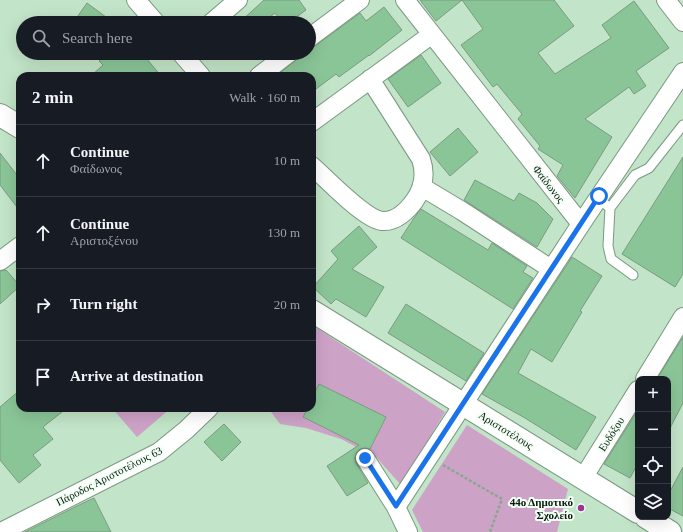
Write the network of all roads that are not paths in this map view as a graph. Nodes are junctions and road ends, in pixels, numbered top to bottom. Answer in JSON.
{"nodes":[{"id":1,"x":136,"y":0,"type":"edge"},
{"id":2,"x":238,"y":0,"type":"edge"},
{"id":3,"x":360,"y":0,"type":"edge"},
{"id":4,"x":404,"y":0,"type":"edge"},
{"id":5,"x":666,"y":0,"type":"edge"},
{"id":6,"x":150,"y":16,"type":"edge"},
{"id":7,"x":219,"y":16,"type":"edge"},
{"id":8,"x":683,"y":22,"type":"edge"},
{"id":9,"x":316,"y":33,"type":"edge"},
{"id":10,"x":431,"y":35,"type":"junction"},
{"id":11,"x":187,"y":60,"type":"edge"},
{"id":12,"x":280,"y":60,"type":"edge"},
{"id":13,"x":198,"y":72,"type":"edge"},
{"id":14,"x":264,"y":72,"type":"edge"},
{"id":15,"x":683,"y":72,"type":"edge"},
{"id":16,"x":370,"y":79,"type":"junction"},
{"id":17,"x":0,"y":115,"type":"edge"},
{"id":18,"x":316,"y":119,"type":"edge"},
{"id":19,"x":16,"y":125,"type":"edge"},
{"id":20,"x":683,"y":125,"type":"edge"},
{"id":21,"x":316,"y":169,"type":"edge"},
{"id":22,"x":422,"y":187,"type":"junction"},
{"id":23,"x":604,"y":202,"type":"junction"},
{"id":24,"x":580,"y":224,"type":"junction"},
{"id":25,"x":16,"y":250,"type":"edge"},
{"id":26,"x":0,"y":261,"type":"edge"},
{"id":27,"x":551,"y":269,"type":"junction"},
{"id":28,"x":633,"y":275,"type":"dead end"},
{"id":29,"x":316,"y":313,"type":"edge"},
{"id":30,"x":683,"y":318,"type":"edge"},
{"id":31,"x":647,"y":376,"type":"edge"},
{"id":32,"x":635,"y":395,"type":"edge"},
{"id":33,"x":464,"y":404,"type":"junction"},
{"id":34,"x":205,"y":412,"type":"edge"},
{"id":35,"x":365,"y":458,"type":"dead end"},
{"id":36,"x":583,"y":478,"type":"junction"},
{"id":37,"x":396,"y":506,"type":"junction"},
{"id":38,"x":635,"y":510,"type":"edge"},
{"id":39,"x":651,"y":520,"type":"edge"},
{"id":40,"x":0,"y":532,"type":"edge"},
{"id":41,"x":408,"y":532,"type":"edge"},
{"id":42,"x":670,"y":532,"type":"edge"}],
"edges":[{"from":1,"to":6,"type":"street"},
{"from":2,"to":7,"type":"street"},
{"from":3,"to":9,"type":"street"},
{"from":4,"to":10,"type":"street","name":"Φαίδωνος"},
{"from":5,"to":8,"type":"street"},
{"from":10,"to":16,"type":"street"},
{"from":10,"to":24,"type":"street","name":"Φαίδωνος"},
{"from":11,"to":13,"type":"street"},
{"from":12,"to":14,"type":"street"},
{"from":15,"to":23,"type":"street"},
{"from":16,"to":18,"type":"street"},
{"from":16,"to":22,"type":"street"},
{"from":17,"to":19,"type":"main road"},
{"from":20,"to":23,"type":"lane"},
{"from":21,"to":22,"type":"street"},
{"from":22,"to":27,"type":"street"},
{"from":23,"to":24,"type":"street"},
{"from":23,"to":28,"type":"lane"},
{"from":24,"to":27,"type":"street"},
{"from":25,"to":26,"type":"street"},
{"from":27,"to":33,"type":"street"},
{"from":29,"to":33,"type":"main road","name":"Αριστοτέλους"},
{"from":30,"to":31,"type":"street"},
{"from":32,"to":36,"type":"street","name":"Ευδόξου"},
{"from":33,"to":36,"type":"main road","name":"Αριστοτέλους"},
{"from":33,"to":37,"type":"street"},
{"from":34,"to":40,"type":"street","name":"Πάροδος Αριστοτέλους 63"},
{"from":35,"to":37,"type":"street"},
{"from":36,"to":38,"type":"main road","name":"Αριστοτέλους"},
{"from":37,"to":41,"type":"street"},
{"from":39,"to":42,"type":"main road"}]}
